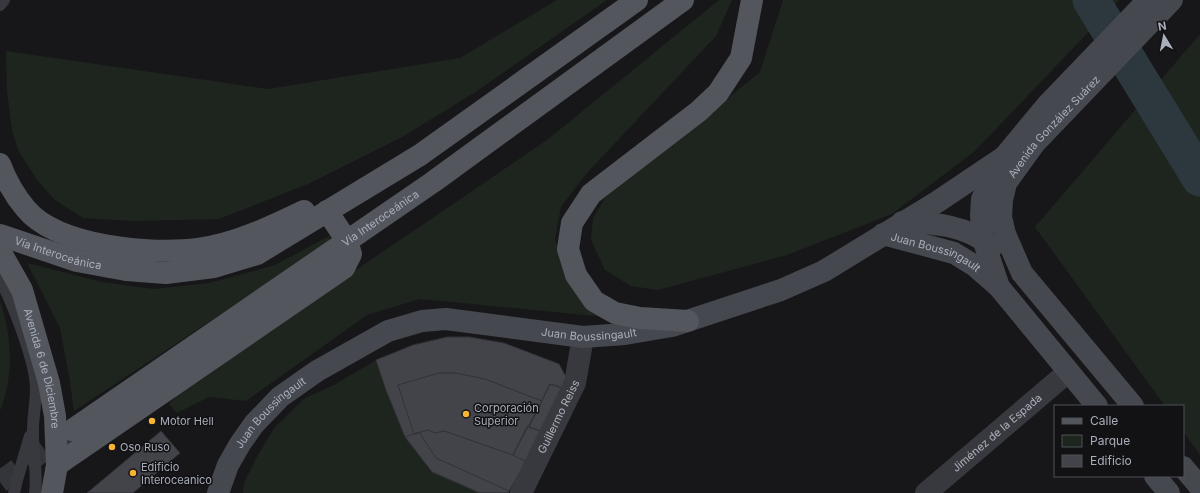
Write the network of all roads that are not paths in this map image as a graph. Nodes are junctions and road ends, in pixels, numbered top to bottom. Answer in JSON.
{"nodes":[{"id":1,"x":4,"y":0,"type":"edge"},
{"id":2,"x":637,"y":0,"type":"edge"},
{"id":3,"x":684,"y":0,"type":"edge"},
{"id":4,"x":752,"y":0,"type":"edge"},
{"id":5,"x":1148,"y":0,"type":"edge"},
{"id":6,"x":1172,"y":0,"type":"edge"},
{"id":7,"x":0,"y":5,"type":"edge"},
{"id":8,"x":506,"y":93,"type":"junction"},
{"id":9,"x":1052,"y":112,"type":"junction"},
{"id":10,"x":523,"y":117,"type":"junction"},
{"id":11,"x":420,"y":155,"type":"junction"},
{"id":12,"x":1004,"y":157,"type":"junction"},
{"id":13,"x":0,"y":164,"type":"edge"},
{"id":14,"x":387,"y":174,"type":"junction"},
{"id":15,"x":402,"y":203,"type":"junction"},
{"id":16,"x":327,"y":211,"type":"junction"},
{"id":17,"x":902,"y":222,"type":"junction"},
{"id":18,"x":883,"y":234,"type":"junction"},
{"id":19,"x":0,"y":235,"type":"edge"},
{"id":20,"x":982,"y":239,"type":"junction"},
{"id":21,"x":347,"y":241,"type":"junction"},
{"id":22,"x":0,"y":251,"type":"edge"},
{"id":23,"x":1022,"y":272,"type":"junction"},
{"id":24,"x":0,"y":279,"type":"edge"},
{"id":25,"x":1000,"y":287,"type":"junction"},
{"id":26,"x":688,"y":321,"type":"junction"},
{"id":27,"x":583,"y":337,"type":"junction"},
{"id":28,"x":1068,"y":372,"type":"junction"},
{"id":29,"x":1096,"y":405,"type":"edge"},
{"id":30,"x":1132,"y":405,"type":"edge"},
{"id":31,"x":33,"y":429,"type":"junction"},
{"id":32,"x":72,"y":430,"type":"tunnel mouth"},
{"id":33,"x":57,"y":465,"type":"junction"},
{"id":34,"x":1184,"y":468,"type":"edge"},
{"id":35,"x":1156,"y":477,"type":"edge"},
{"id":36,"x":1200,"y":487,"type":"edge"},
{"id":37,"x":14,"y":493,"type":"edge"},
{"id":38,"x":35,"y":493,"type":"edge"},
{"id":39,"x":52,"y":493,"type":"edge"},
{"id":40,"x":218,"y":493,"type":"edge"},
{"id":41,"x":521,"y":493,"type":"edge"},
{"id":42,"x":926,"y":493,"type":"edge"},
{"id":43,"x":1169,"y":493,"type":"edge"}],
"edges":[{"from":1,"to":7,"type":"lane"},
{"from":2,"to":8,"type":"main road","name":"Vía Interoceánica"},
{"from":3,"to":10,"type":"main road","name":"Vía Interoceánica"},
{"from":4,"to":26,"type":"main road"},
{"from":5,"to":9,"type":"main road","name":"Avenida González Suárez"},
{"from":6,"to":9,"type":"main road","name":"Avenida González Suárez"},
{"from":8,"to":10,"type":"main road"},
{"from":8,"to":11,"type":"main road","name":"Vía Interoceánica"},
{"from":9,"to":12,"type":"main road","name":"Avenida González Suárez"},
{"from":9,"to":23,"type":"main road","name":"Avenida González Suárez"},
{"from":10,"to":15,"type":"main road","name":"Vía Interoceánica"},
{"from":11,"to":13,"type":"main road"},
{"from":11,"to":14,"type":"main road","name":"Vía Interoceánica"},
{"from":12,"to":17,"type":"main road"},
{"from":12,"to":20,"type":"main road","name":"Avenida González Suárez"},
{"from":14,"to":15,"type":"main road"},
{"from":14,"to":16,"type":"main road","name":"Vía Interoceánica"},
{"from":15,"to":21,"type":"main road","name":"Vía Interoceánica"},
{"from":16,"to":19,"type":"main road","name":"Vía Interoceánica"},
{"from":16,"to":21,"type":"main road"},
{"from":17,"to":18,"type":"main road"},
{"from":17,"to":20,"type":"main road","name":"Juan Boussingault"},
{"from":18,"to":25,"type":"main road","name":"Juan Boussingault"},
{"from":18,"to":26,"type":"main road","name":"Juan Boussingault"},
{"from":20,"to":23,"type":"main road","name":"Juan Boussingault"},
{"from":20,"to":25,"type":"main road","name":"Avenida González Suárez"},
{"from":21,"to":32,"type":"main road","name":"Vía Interoceánica"},
{"from":21,"to":33,"type":"main road"},
{"from":22,"to":33,"type":"main road","name":"Avenida 6 de Diciembre"},
{"from":23,"to":30,"type":"main road","name":"Avenida González Suárez"},
{"from":24,"to":31,"type":"lane"},
{"from":25,"to":28,"type":"main road","name":"Avenida González Suárez"},
{"from":26,"to":27,"type":"main road","name":"Juan Boussingault"},
{"from":27,"to":40,"type":"main road","name":"Juan Boussingault"},
{"from":27,"to":41,"type":"street","name":"Guillermo Reiss"},
{"from":28,"to":29,"type":"main road","name":"Avenida González Suárez"},
{"from":28,"to":42,"type":"street","name":"Jiménez de la Espada"},
{"from":31,"to":37,"type":"lane"},
{"from":31,"to":38,"type":"lane"},
{"from":33,"to":39,"type":"main road","name":"Avenida 6 de Diciembre"},
{"from":34,"to":36,"type":"main road"},
{"from":35,"to":43,"type":"main road"}]}
